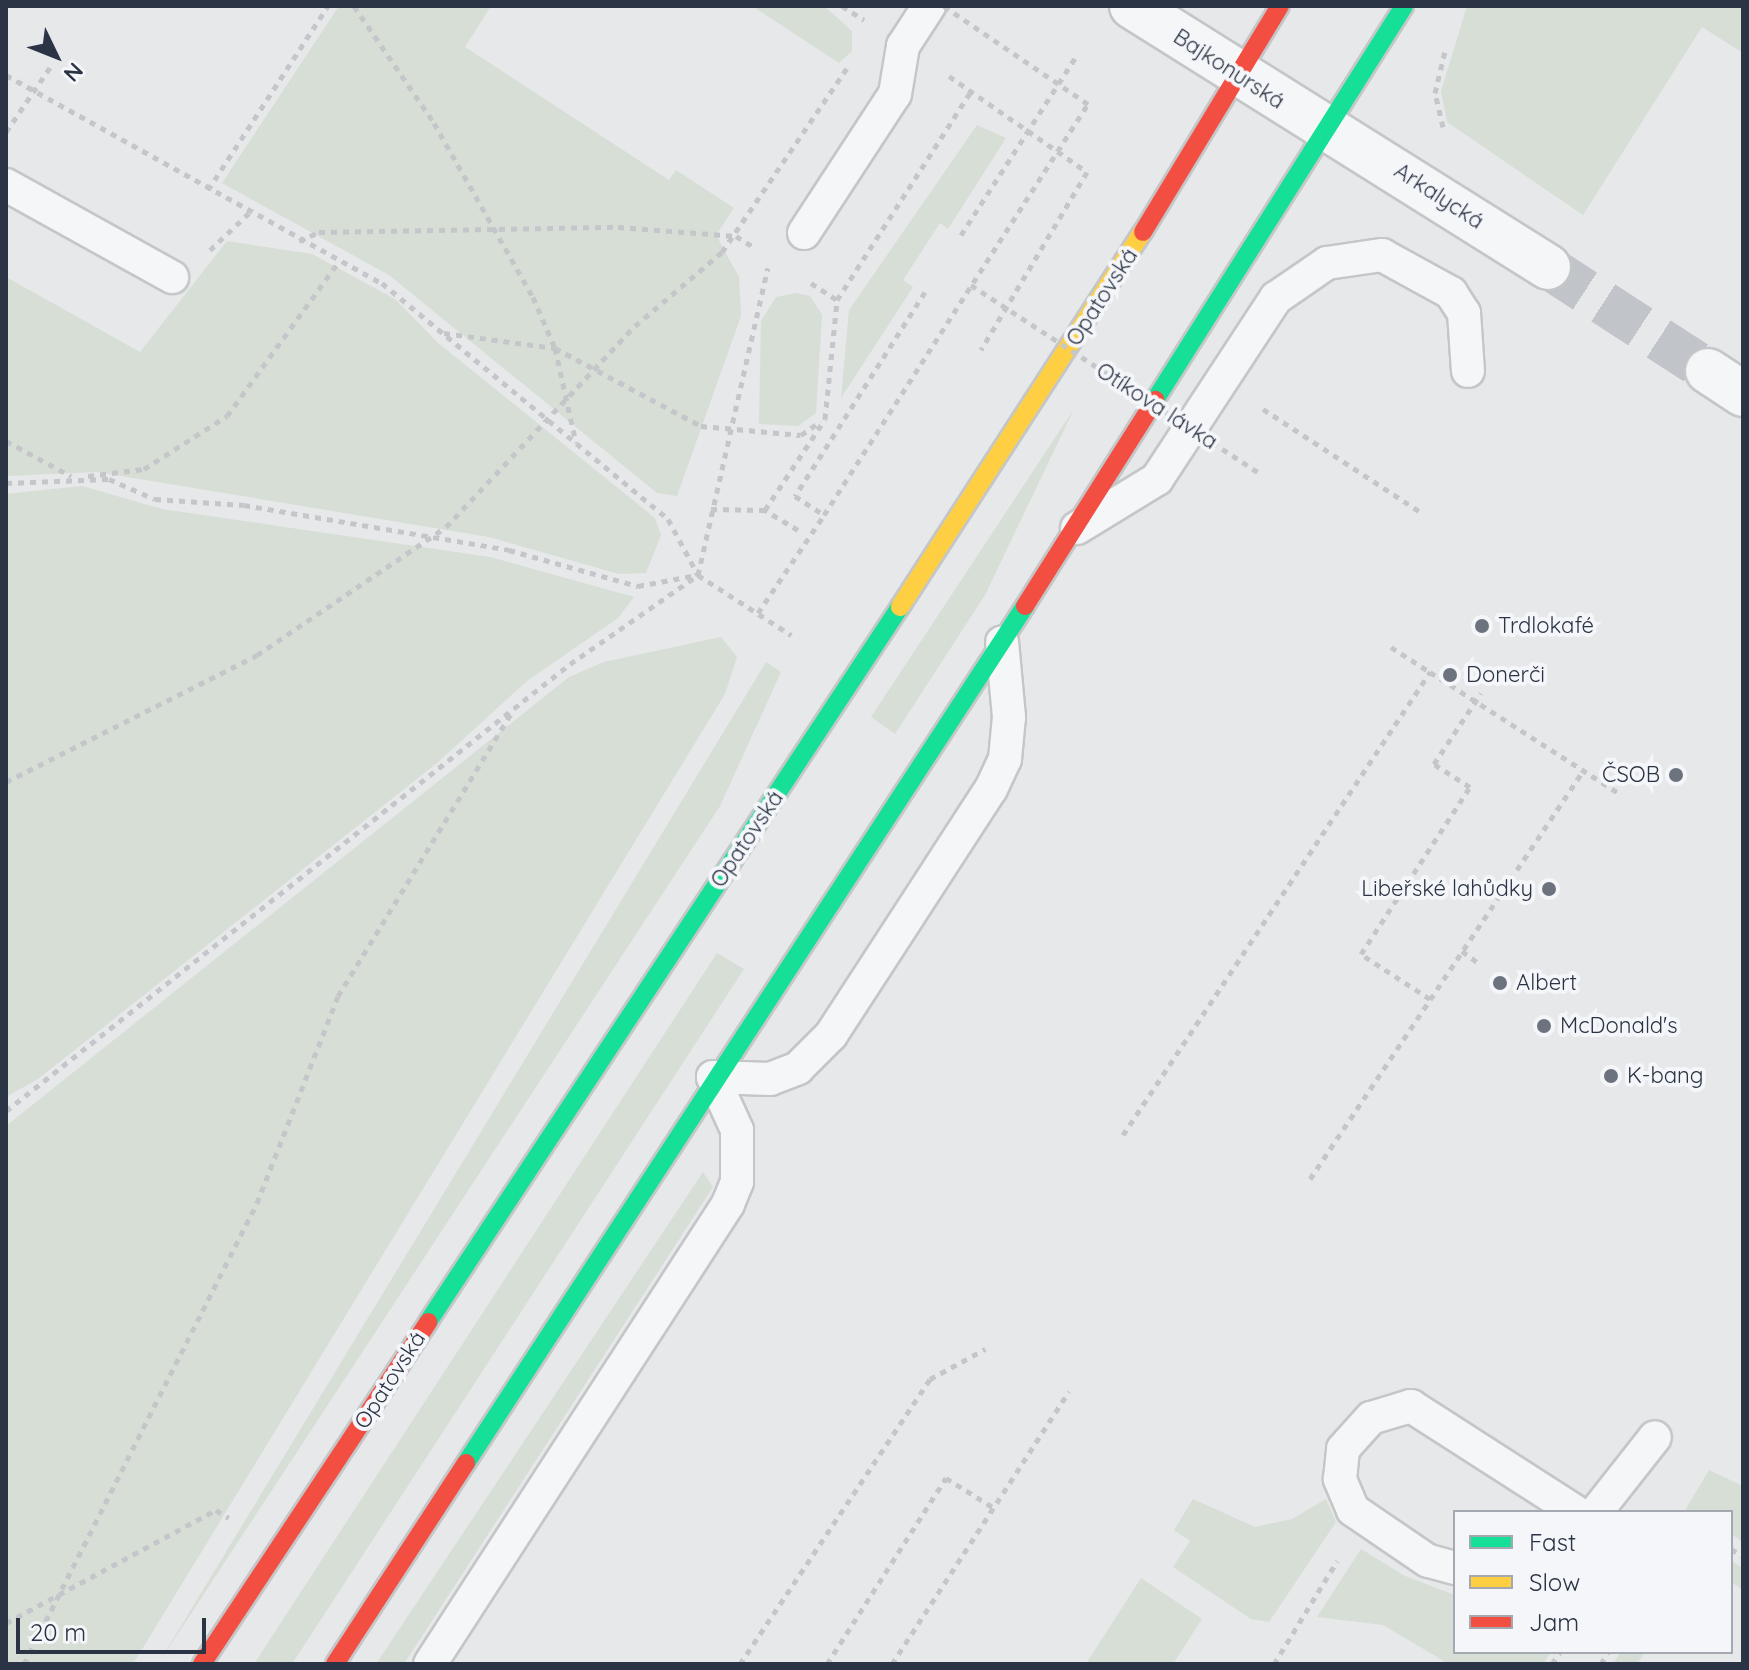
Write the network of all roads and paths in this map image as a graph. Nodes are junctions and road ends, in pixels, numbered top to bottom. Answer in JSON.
{"nodes":[{"id":1,"x":328,"y":6,"type":"edge"},
{"id":2,"x":354,"y":6,"type":"edge"},
{"id":3,"x":929,"y":6,"type":"edge"},
{"id":4,"x":944,"y":6,"type":"edge"},
{"id":5,"x":1132,"y":6,"type":"edge"},
{"id":6,"x":1280,"y":6,"type":"edge"},
{"id":7,"x":1404,"y":6,"type":"edge"},
{"id":8,"x":1448,"y":39,"type":"dead end"},
{"id":9,"x":857,"y":53,"type":"dead end"},
{"id":10,"x":1075,"y":58,"type":"dead end"},
{"id":11,"x":53,"y":63,"type":"dead end"},
{"id":12,"x":6,"y":75,"type":"edge"},
{"id":13,"x":1238,"y":76,"type":"junction"},
{"id":14,"x":33,"y":91,"type":"junction"},
{"id":15,"x":971,"y":91,"type":"dead end"},
{"id":16,"x":1443,"y":127,"type":"dead end"},
{"id":17,"x":1027,"y":130,"type":"junction"},
{"id":18,"x":1327,"y":130,"type":"junction"},
{"id":19,"x":6,"y":132,"type":"edge"},
{"id":20,"x":6,"y":185,"type":"edge"},
{"id":21,"x":208,"y":190,"type":"junction"},
{"id":22,"x":493,"y":229,"type":"junction"},
{"id":23,"x":804,"y":233,"type":"dead end"},
{"id":24,"x":961,"y":235,"type":"dead end"},
{"id":25,"x":736,"y":236,"type":"junction"},
{"id":26,"x":299,"y":241,"type":"junction"},
{"id":27,"x":759,"y":250,"type":"dead end"},
{"id":28,"x":339,"y":261,"type":"junction"},
{"id":29,"x":784,"y":266,"type":"dead end"},
{"id":30,"x":1548,"y":267,"type":"tunnel mouth"},
{"id":31,"x":797,"y":275,"type":"dead end"},
{"id":32,"x":172,"y":277,"type":"dead end"},
{"id":33,"x":971,"y":285,"type":"junction"},
{"id":34,"x":925,"y":292,"type":"dead end"},
{"id":35,"x":837,"y":300,"type":"junction"},
{"id":36,"x":443,"y":333,"type":"junction"},
{"id":37,"x":555,"y":348,"type":"junction"},
{"id":38,"x":981,"y":350,"type":"dead end"},
{"id":39,"x":595,"y":367,"type":"junction"},
{"id":40,"x":1468,"y":371,"type":"dead end"},
{"id":41,"x":566,"y":398,"type":"junction"},
{"id":42,"x":1263,"y":410,"type":"dead end"},
{"id":43,"x":825,"y":419,"type":"junction"},
{"id":44,"x":548,"y":421,"type":"junction"},
{"id":45,"x":729,"y":427,"type":"junction"},
{"id":46,"x":6,"y":441,"type":"edge"},
{"id":47,"x":576,"y":444,"type":"junction"},
{"id":48,"x":1262,"y":475,"type":"dead end"},
{"id":49,"x":73,"y":478,"type":"junction"},
{"id":50,"x":6,"y":483,"type":"edge"},
{"id":51,"x":711,"y":509,"type":"junction"},
{"id":52,"x":765,"y":510,"type":"junction"},
{"id":53,"x":1422,"y":513,"type":"dead end"},
{"id":54,"x":824,"y":515,"type":"junction"},
{"id":55,"x":798,"y":530,"type":"dead end"},
{"id":56,"x":1074,"y":530,"type":"junction"},
{"id":57,"x":431,"y":537,"type":"junction"},
{"id":58,"x":698,"y":575,"type":"junction"},
{"id":59,"x":758,"y":613,"type":"junction"},
{"id":60,"x":791,"y":635,"type":"dead end"},
{"id":61,"x":1002,"y":642,"type":"junction"},
{"id":62,"x":1391,"y":647,"type":"dead end"},
{"id":63,"x":1430,"y":672,"type":"junction"},
{"id":64,"x":1481,"y":693,"type":"dead end"},
{"id":65,"x":1475,"y":701,"type":"junction"},
{"id":66,"x":514,"y":709,"type":"junction"},
{"id":67,"x":1583,"y":771,"type":"junction"},
{"id":68,"x":6,"y":782,"type":"edge"},
{"id":69,"x":1620,"y":794,"type":"dead end"},
{"id":70,"x":1462,"y":951,"type":"junction"},
{"id":71,"x":1477,"y":962,"type":"dead end"},
{"id":72,"x":1430,"y":999,"type":"junction"},
{"id":73,"x":713,"y":1077,"type":"junction"},
{"id":74,"x":6,"y":1111,"type":"edge"},
{"id":75,"x":1123,"y":1135,"type":"dead end"},
{"id":76,"x":1310,"y":1179,"type":"dead end"},
{"id":77,"x":985,"y":1349,"type":"dead end"},
{"id":78,"x":1069,"y":1391,"type":"dead end"},
{"id":79,"x":1655,"y":1437,"type":"dead end"},
{"id":80,"x":994,"y":1508,"type":"junction"},
{"id":81,"x":1573,"y":1510,"type":"edge"},
{"id":82,"x":1598,"y":1510,"type":"edge"},
{"id":83,"x":229,"y":1518,"type":"dead end"},
{"id":84,"x":1363,"y":1519,"type":"junction"},
{"id":85,"x":1453,"y":1567,"type":"edge"},
{"id":86,"x":62,"y":1591,"type":"junction"},
{"id":87,"x":6,"y":1623,"type":"edge"},
{"id":88,"x":24,"y":1664,"type":"edge"},
{"id":89,"x":202,"y":1664,"type":"edge"},
{"id":90,"x":335,"y":1664,"type":"edge"},
{"id":91,"x":430,"y":1664,"type":"edge"},
{"id":92,"x":740,"y":1664,"type":"edge"},
{"id":93,"x":827,"y":1664,"type":"edge"},
{"id":94,"x":892,"y":1664,"type":"edge"},
{"id":95,"x":1274,"y":1664,"type":"edge"}],
"edges":[{"from":1,"to":21,"type":"path"},
{"from":2,"to":22,"type":"path"},
{"from":3,"to":23,"type":"lane"},
{"from":4,"to":33,"type":"path","bridge":true},
{"from":5,"to":13,"type":"street","name":"Bajkonurská"},
{"from":6,"to":13,"type":"main road","name":"Opatovská"},
{"from":7,"to":18,"type":"main road"},
{"from":8,"to":16,"type":"path"},
{"from":9,"to":25,"type":"path"},
{"from":10,"to":17,"type":"path"},
{"from":11,"to":14,"type":"path"},
{"from":12,"to":14,"type":"path"},
{"from":13,"to":18,"type":"street","name":"Bajkonurská"},
{"from":13,"to":89,"type":"main road","name":"Opatovská"},
{"from":14,"to":19,"type":"path"},
{"from":14,"to":21,"type":"path"},
{"from":15,"to":35,"type":"path"},
{"from":17,"to":24,"type":"path"},
{"from":17,"to":38,"type":"path"},
{"from":18,"to":30,"type":"street","name":"Arkalycká"},
{"from":18,"to":56,"type":"main road"},
{"from":20,"to":32,"type":"lane"},
{"from":21,"to":26,"type":"path"},
{"from":22,"to":25,"type":"path"},
{"from":22,"to":26,"type":"path"},
{"from":22,"to":37,"type":"path"},
{"from":25,"to":27,"type":"path"},
{"from":25,"to":39,"type":"path"},
{"from":26,"to":28,"type":"path"},
{"from":28,"to":36,"type":"path"},
{"from":28,"to":49,"type":"path"},
{"from":29,"to":45,"type":"path"},
{"from":31,"to":35,"type":"path"},
{"from":33,"to":48,"type":"path","name":"Otíkova lávka","bridge":true},
{"from":33,"to":54,"type":"path","bridge":true},
{"from":34,"to":54,"type":"path","bridge":true},
{"from":35,"to":43,"type":"path"},
{"from":36,"to":37,"type":"path"},
{"from":36,"to":44,"type":"path"},
{"from":37,"to":39,"type":"path"},
{"from":37,"to":41,"type":"path"},
{"from":39,"to":41,"type":"path"},
{"from":39,"to":45,"type":"path"},
{"from":40,"to":56,"type":"lane"},
{"from":41,"to":44,"type":"path"},
{"from":41,"to":47,"type":"path"},
{"from":42,"to":53,"type":"path"},
{"from":43,"to":45,"type":"path"},
{"from":43,"to":52,"type":"path"},
{"from":44,"to":47,"type":"path"},
{"from":44,"to":57,"type":"path"},
{"from":45,"to":51,"type":"path"},
{"from":46,"to":49,"type":"path"},
{"from":47,"to":58,"type":"path"},
{"from":49,"to":50,"type":"path"},
{"from":49,"to":57,"type":"path"},
{"from":51,"to":52,"type":"path"},
{"from":51,"to":58,"type":"path"},
{"from":52,"to":55,"type":"path"},
{"from":54,"to":59,"type":"path"},
{"from":56,"to":61,"type":"main road"},
{"from":57,"to":58,"type":"path"},
{"from":57,"to":68,"type":"path"},
{"from":58,"to":59,"type":"path"},
{"from":58,"to":66,"type":"path"},
{"from":59,"to":60,"type":"path"},
{"from":61,"to":73,"type":"main road"},
{"from":61,"to":73,"type":"lane"},
{"from":62,"to":63,"type":"path"},
{"from":63,"to":65,"type":"path"},
{"from":63,"to":75,"type":"path"},
{"from":64,"to":65,"type":"path"},
{"from":65,"to":67,"type":"path"},
{"from":65,"to":72,"type":"path"},
{"from":66,"to":74,"type":"path"},
{"from":66,"to":86,"type":"path"},
{"from":67,"to":69,"type":"path"},
{"from":67,"to":70,"type":"path"},
{"from":70,"to":71,"type":"path"},
{"from":70,"to":72,"type":"path"},
{"from":72,"to":76,"type":"path"},
{"from":73,"to":90,"type":"main road"},
{"from":73,"to":91,"type":"lane"},
{"from":77,"to":92,"type":"path"},
{"from":78,"to":80,"type":"path"},
{"from":79,"to":82,"type":"lane"},
{"from":80,"to":93,"type":"path"},
{"from":80,"to":94,"type":"path"},
{"from":81,"to":84,"type":"lane"},
{"from":83,"to":86,"type":"path"},
{"from":84,"to":85,"type":"lane"},
{"from":84,"to":95,"type":"path"},
{"from":86,"to":87,"type":"path"},
{"from":86,"to":88,"type":"path"}]}
